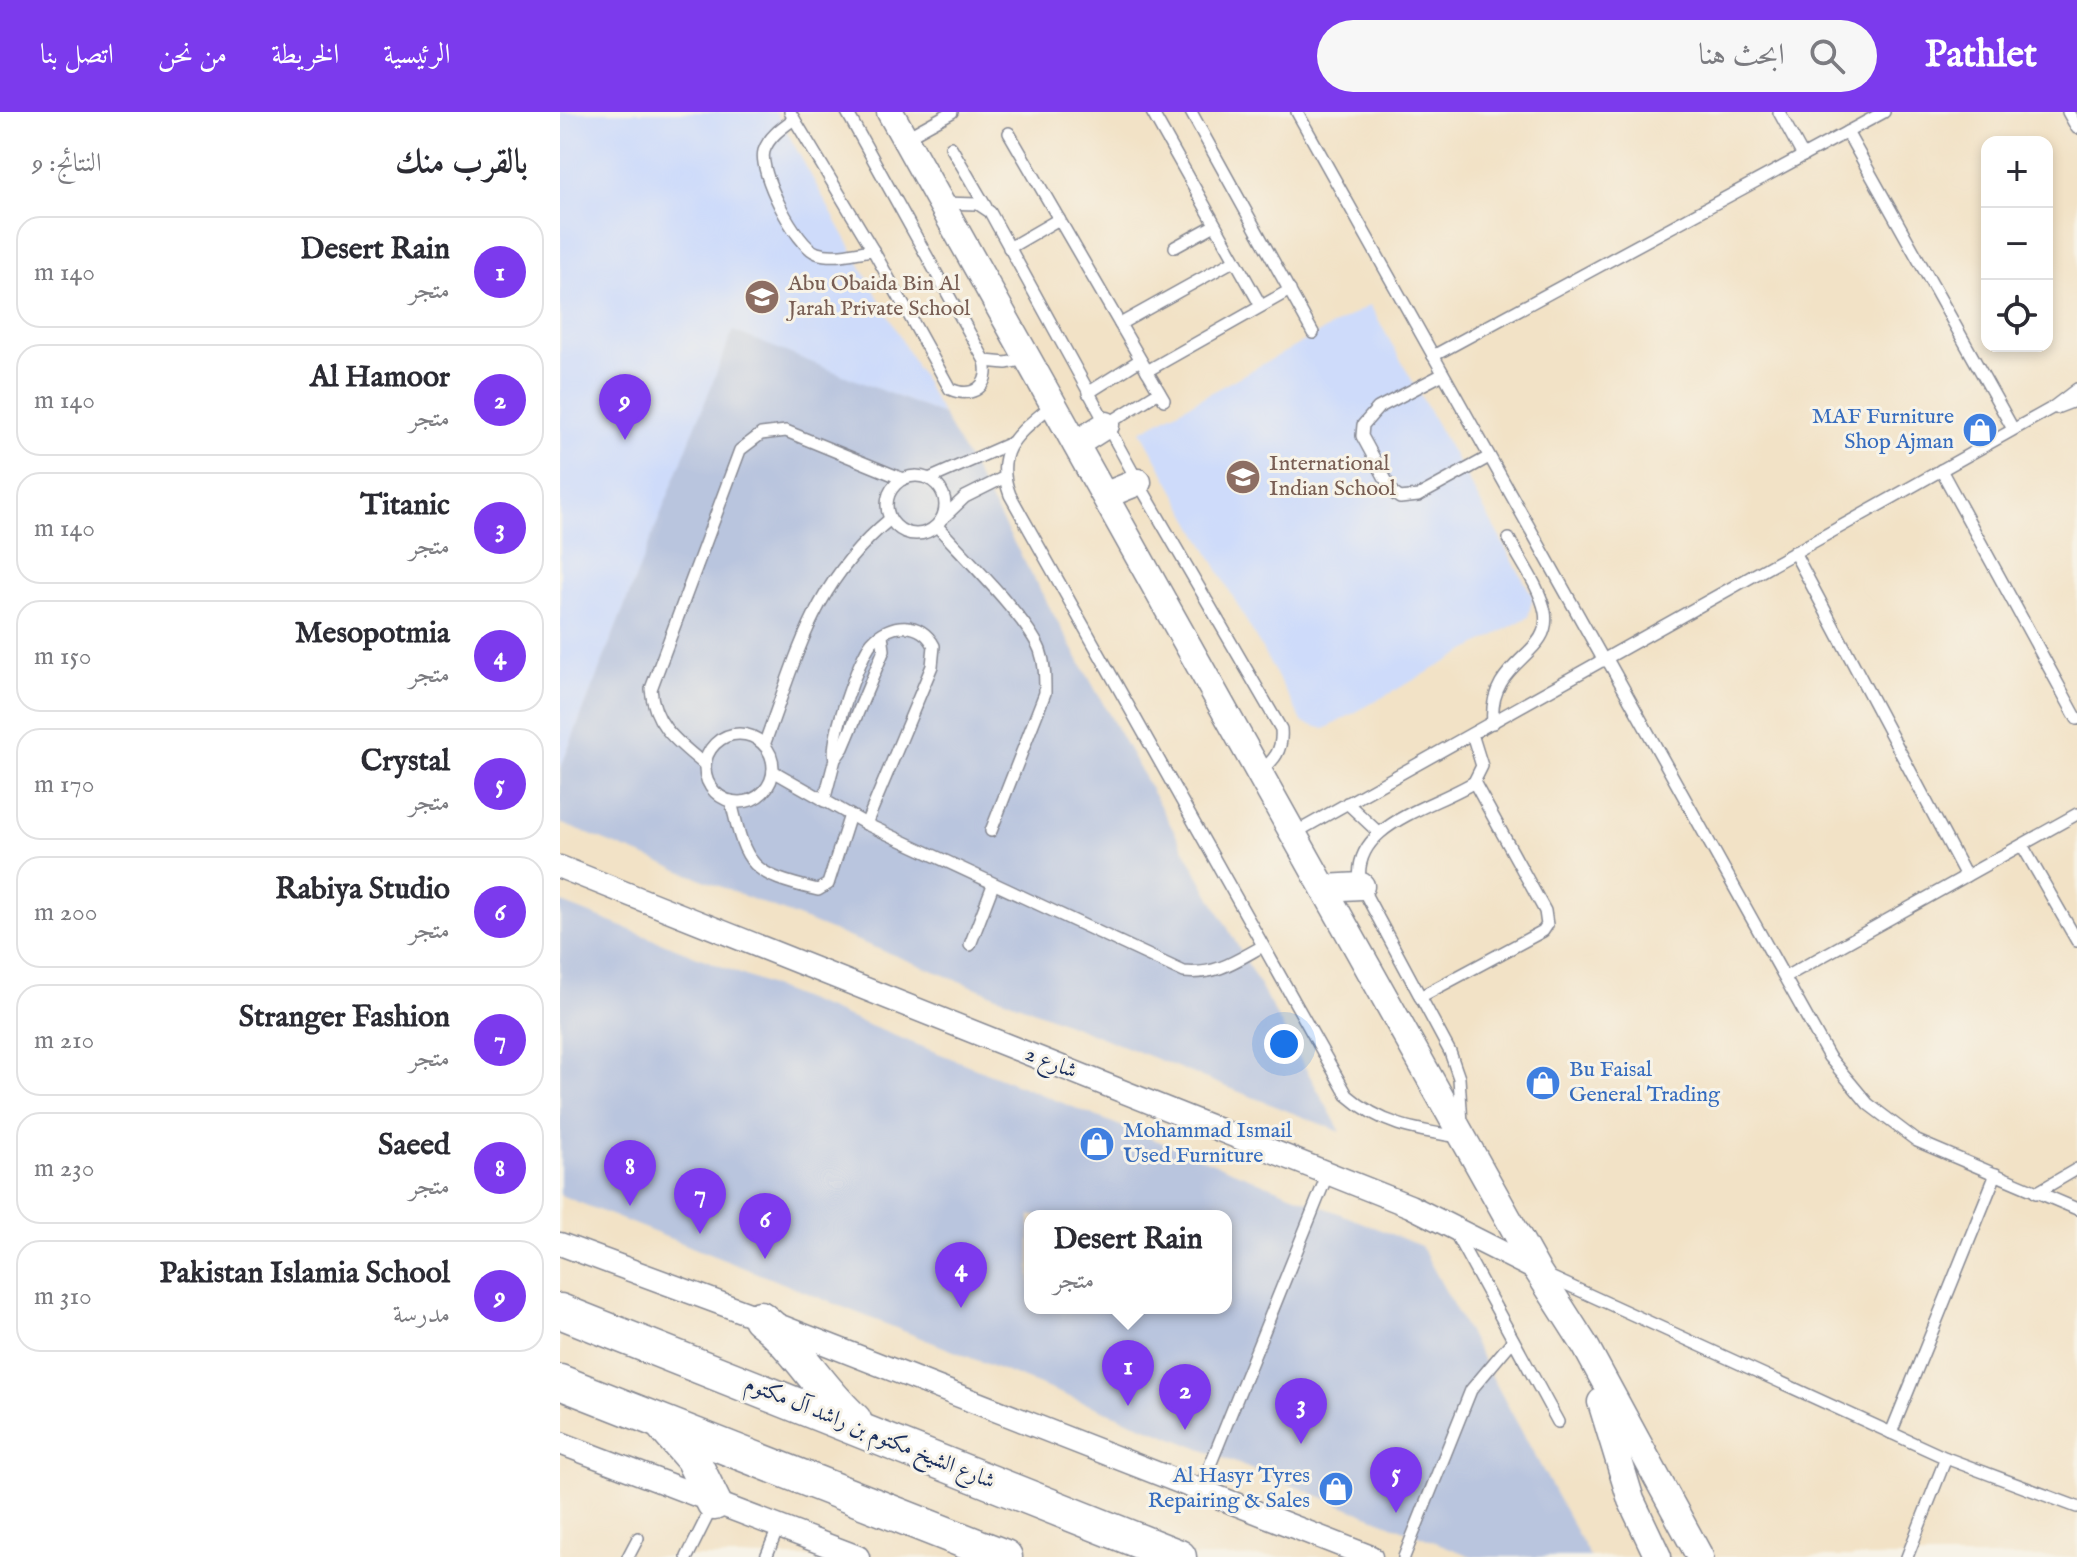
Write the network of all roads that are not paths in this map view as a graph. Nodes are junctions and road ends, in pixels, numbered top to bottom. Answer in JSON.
{"nodes":[{"id":1,"x":847,"y":112,"type":"edge"},
{"id":2,"x":890,"y":112,"type":"edge"},
{"id":3,"x":952,"y":112,"type":"edge"},
{"id":4,"x":1152,"y":112,"type":"edge"},
{"id":5,"x":1191,"y":112,"type":"edge"},
{"id":6,"x":1297,"y":112,"type":"edge"},
{"id":7,"x":1779,"y":112,"type":"edge"},
{"id":8,"x":1884,"y":112,"type":"edge"},
{"id":9,"x":2068,"y":112,"type":"edge"},
{"id":10,"x":792,"y":115,"type":"edge"},
{"id":11,"x":2077,"y":128,"type":"edge"},
{"id":12,"x":1847,"y":132,"type":"junction"},
{"id":13,"x":1009,"y":133,"type":"dead end"},
{"id":14,"x":905,"y":138,"type":"junction"},
{"id":15,"x":951,"y":147,"type":"dead end"},
{"id":16,"x":1803,"y":156,"type":"junction"},
{"id":17,"x":941,"y":203,"type":"junction"},
{"id":18,"x":986,"y":207,"type":"junction"},
{"id":19,"x":1059,"y":219,"type":"junction"},
{"id":20,"x":1215,"y":225,"type":"junction"},
{"id":21,"x":1175,"y":247,"type":"dead end"},
{"id":22,"x":1009,"y":248,"type":"junction"},
{"id":23,"x":873,"y":250,"type":"junction"},
{"id":24,"x":1235,"y":260,"type":"junction"},
{"id":25,"x":1290,"y":290,"type":"junction"},
{"id":26,"x":1261,"y":306,"type":"junction"},
{"id":27,"x":1120,"y":324,"type":"junction"},
{"id":28,"x":1313,"y":333,"type":"dead end"},
{"id":29,"x":1433,"y":356,"type":"junction"},
{"id":30,"x":1027,"y":359,"type":"junction"},
{"id":31,"x":985,"y":361,"type":"junction"},
{"id":32,"x":1144,"y":365,"type":"junction"},
{"id":33,"x":1443,"y":374,"type":"junction"},
{"id":34,"x":2077,"y":389,"type":"edge"},
{"id":35,"x":1088,"y":393,"type":"junction"},
{"id":36,"x":2077,"y":400,"type":"edge"},
{"id":37,"x":1053,"y":404,"type":"junction"},
{"id":38,"x":2052,"y":408,"type":"junction"},
{"id":39,"x":1106,"y":425,"type":"junction"},
{"id":40,"x":2013,"y":429,"type":"junction"},
{"id":41,"x":1011,"y":443,"type":"junction"},
{"id":42,"x":1076,"y":444,"type":"junction"},
{"id":43,"x":1489,"y":457,"type":"junction"},
{"id":44,"x":1941,"y":470,"type":"junction"},
{"id":45,"x":1003,"y":478,"type":"junction"},
{"id":46,"x":903,"y":479,"type":"junction"},
{"id":47,"x":929,"y":479,"type":"junction"},
{"id":48,"x":1138,"y":482,"type":"junction"},
{"id":49,"x":1106,"y":495,"type":"junction"},
{"id":50,"x":890,"y":519,"type":"junction"},
{"id":51,"x":940,"y":522,"type":"junction"},
{"id":52,"x":1509,"y":539,"type":"dead end"},
{"id":53,"x":1794,"y":552,"type":"junction"},
{"id":54,"x":1606,"y":660,"type":"junction"},
{"id":55,"x":2077,"y":719,"type":"edge"},
{"id":56,"x":1493,"y":723,"type":"junction"},
{"id":57,"x":1472,"y":734,"type":"junction"},
{"id":58,"x":764,"y":745,"type":"junction"},
{"id":59,"x":705,"y":765,"type":"junction"},
{"id":60,"x":773,"y":771,"type":"junction"},
{"id":61,"x":1259,"y":774,"type":"junction"},
{"id":62,"x":1474,"y":782,"type":"junction"},
{"id":63,"x":731,"y":801,"type":"junction"},
{"id":64,"x":824,"y":801,"type":"junction"},
{"id":65,"x":1347,"y":803,"type":"junction"},
{"id":66,"x":2077,"y":814,"type":"edge"},
{"id":67,"x":850,"y":815,"type":"junction"},
{"id":68,"x":866,"y":824,"type":"junction"},
{"id":69,"x":991,"y":831,"type":"dead end"},
{"id":70,"x":1379,"y":833,"type":"junction"},
{"id":71,"x":1293,"y":834,"type":"junction"},
{"id":72,"x":2022,"y":845,"type":"junction"},
{"id":73,"x":560,"y":867,"type":"edge"},
{"id":74,"x":1966,"y":876,"type":"junction"},
{"id":75,"x":993,"y":885,"type":"junction"},
{"id":76,"x":1361,"y":886,"type":"junction"},
{"id":77,"x":1324,"y":888,"type":"junction"},
{"id":78,"x":2077,"y":941,"type":"edge"},
{"id":79,"x":970,"y":945,"type":"dead end"},
{"id":80,"x":1261,"y":947,"type":"junction"},
{"id":81,"x":1787,"y":976,"type":"junction"},
{"id":82,"x":1420,"y":997,"type":"junction"},
{"id":83,"x":1463,"y":1137,"type":"junction"},
{"id":84,"x":2077,"y":1169,"type":"edge"},
{"id":85,"x":1328,"y":1173,"type":"junction"},
{"id":86,"x":1996,"y":1174,"type":"junction"},
{"id":87,"x":2036,"y":1193,"type":"junction"},
{"id":88,"x":2077,"y":1209,"type":"edge"},
{"id":89,"x":1450,"y":1224,"type":"junction"},
{"id":90,"x":560,"y":1244,"type":"edge"},
{"id":91,"x":1537,"y":1270,"type":"junction"},
{"id":92,"x":560,"y":1311,"type":"edge"},
{"id":93,"x":760,"y":1318,"type":"junction"},
{"id":94,"x":1573,"y":1332,"type":"junction"},
{"id":95,"x":1513,"y":1340,"type":"junction"},
{"id":96,"x":560,"y":1382,"type":"edge"},
{"id":97,"x":657,"y":1421,"type":"junction"},
{"id":98,"x":1558,"y":1422,"type":"dead end"},
{"id":99,"x":866,"y":1430,"type":"junction"},
{"id":100,"x":1891,"y":1433,"type":"junction"},
{"id":101,"x":560,"y":1443,"type":"edge"},
{"id":102,"x":1946,"y":1458,"type":"junction"},
{"id":103,"x":1200,"y":1490,"type":"junction"},
{"id":104,"x":714,"y":1503,"type":"junction"},
{"id":105,"x":2077,"y":1507,"type":"edge"},
{"id":106,"x":778,"y":1528,"type":"junction"},
{"id":107,"x":638,"y":1538,"type":"dead end"},
{"id":108,"x":852,"y":1556,"type":"edge"},
{"id":109,"x":628,"y":1557,"type":"edge"},
{"id":110,"x":687,"y":1557,"type":"edge"},
{"id":111,"x":766,"y":1557,"type":"edge"},
{"id":112,"x":1005,"y":1557,"type":"edge"},
{"id":113,"x":1179,"y":1557,"type":"edge"},
{"id":114,"x":1371,"y":1557,"type":"edge"},
{"id":115,"x":1404,"y":1557,"type":"edge"},
{"id":116,"x":1658,"y":1557,"type":"edge"},
{"id":117,"x":1700,"y":1557,"type":"edge"},
{"id":118,"x":1907,"y":1557,"type":"edge"}],
"edges":[{"from":1,"to":31,"type":"lane"},
{"from":2,"to":14,"type":"street"},
{"from":3,"to":14,"type":"lane"},
{"from":4,"to":20,"type":"lane"},
{"from":5,"to":25,"type":"lane"},
{"from":6,"to":29,"type":"lane"},
{"from":7,"to":16,"type":"lane"},
{"from":8,"to":12,"type":"lane"},
{"from":9,"to":11,"type":"lane"},
{"from":10,"to":23,"type":"lane"},
{"from":10,"to":23,"type":"lane"},
{"from":12,"to":16,"type":"lane"},
{"from":12,"to":40,"type":"lane"},
{"from":13,"to":19,"type":"lane"},
{"from":14,"to":17,"type":"street"},
{"from":15,"to":18,"type":"lane"},
{"from":16,"to":29,"type":"lane"},
{"from":17,"to":18,"type":"lane"},
{"from":17,"to":30,"type":"street"},
{"from":18,"to":22,"type":"lane"},
{"from":19,"to":22,"type":"lane"},
{"from":19,"to":27,"type":"lane"},
{"from":20,"to":21,"type":"lane"},
{"from":20,"to":24,"type":"lane"},
{"from":22,"to":35,"type":"lane"},
{"from":23,"to":31,"type":"lane"},
{"from":24,"to":26,"type":"lane"},
{"from":24,"to":27,"type":"lane"},
{"from":25,"to":26,"type":"lane"},
{"from":25,"to":28,"type":"lane"},
{"from":26,"to":32,"type":"lane"},
{"from":27,"to":32,"type":"lane"},
{"from":29,"to":33,"type":"lane"},
{"from":30,"to":31,"type":"lane"},
{"from":30,"to":37,"type":"street"},
{"from":32,"to":35,"type":"lane"},
{"from":32,"to":39,"type":"lane"},
{"from":33,"to":43,"type":"lane"},
{"from":33,"to":43,"type":"lane"},
{"from":34,"to":38,"type":"lane"},
{"from":35,"to":39,"type":"lane"},
{"from":36,"to":38,"type":"lane"},
{"from":37,"to":41,"type":"lane"},
{"from":37,"to":42,"type":"street"},
{"from":38,"to":40,"type":"lane"},
{"from":39,"to":42,"type":"street"},
{"from":39,"to":48,"type":"lane"},
{"from":40,"to":44,"type":"lane"},
{"from":41,"to":45,"type":"lane"},
{"from":41,"to":47,"type":"lane"},
{"from":42,"to":49,"type":"street"},
{"from":43,"to":54,"type":"lane"},
{"from":44,"to":53,"type":"lane"},
{"from":44,"to":55,"type":"lane"},
{"from":45,"to":51,"type":"lane"},
{"from":45,"to":80,"type":"lane"},
{"from":46,"to":47,"type":"lane"},
{"from":46,"to":50,"type":"lane"},
{"from":46,"to":59,"type":"lane"},
{"from":47,"to":51,"type":"lane"},
{"from":48,"to":49,"type":"street"},
{"from":48,"to":61,"type":"lane"},
{"from":49,"to":61,"type":"street"},
{"from":50,"to":51,"type":"lane"},
{"from":50,"to":58,"type":"lane"},
{"from":51,"to":69,"type":"lane"},
{"from":52,"to":56,"type":"lane"},
{"from":53,"to":54,"type":"lane"},
{"from":53,"to":74,"type":"lane"},
{"from":54,"to":56,"type":"lane"},
{"from":54,"to":81,"type":"lane"},
{"from":56,"to":57,"type":"lane"},
{"from":57,"to":62,"type":"lane"},
{"from":57,"to":65,"type":"lane"},
{"from":58,"to":59,"type":"lane"},
{"from":58,"to":60,"type":"lane"},
{"from":59,"to":63,"type":"lane"},
{"from":60,"to":63,"type":"lane"},
{"from":60,"to":64,"type":"lane"},
{"from":61,"to":71,"type":"street"},
{"from":62,"to":70,"type":"lane"},
{"from":62,"to":82,"type":"lane"},
{"from":63,"to":67,"type":"lane"},
{"from":64,"to":67,"type":"lane"},
{"from":64,"to":68,"type":"lane"},
{"from":65,"to":70,"type":"lane"},
{"from":65,"to":71,"type":"lane"},
{"from":66,"to":72,"type":"lane"},
{"from":67,"to":68,"type":"lane"},
{"from":68,"to":75,"type":"lane"},
{"from":70,"to":76,"type":"lane"},
{"from":71,"to":77,"type":"street"},
{"from":72,"to":74,"type":"lane"},
{"from":72,"to":78,"type":"lane"},
{"from":73,"to":85,"type":"street","name":"شارع 2"},
{"from":74,"to":81,"type":"lane"},
{"from":75,"to":79,"type":"lane"},
{"from":75,"to":80,"type":"lane"},
{"from":76,"to":77,"type":"street"},
{"from":76,"to":82,"type":"lane"},
{"from":77,"to":83,"type":"street"},
{"from":80,"to":83,"type":"lane"},
{"from":81,"to":86,"type":"lane"},
{"from":82,"to":83,"type":"lane"},
{"from":83,"to":91,"type":"street"},
{"from":84,"to":87,"type":"lane"},
{"from":85,"to":89,"type":"street","name":"شارع 2"},
{"from":85,"to":103,"type":"lane"},
{"from":86,"to":87,"type":"lane"},
{"from":86,"to":100,"type":"lane"},
{"from":87,"to":88,"type":"lane"},
{"from":89,"to":91,"type":"street","name":"شارع 2"},
{"from":89,"to":95,"type":"lane"},
{"from":90,"to":93,"type":"street"},
{"from":91,"to":94,"type":"street"},
{"from":91,"to":100,"type":"lane"},
{"from":92,"to":99,"type":"main road","name":"شارع الشيخ مكتوم بن راشد آل مكتوم"},
{"from":93,"to":99,"type":"main road"},
{"from":93,"to":103,"type":"street"},
{"from":94,"to":116,"type":"street"},
{"from":94,"to":117,"type":"street"},
{"from":95,"to":98,"type":"lane"},
{"from":95,"to":115,"type":"lane"},
{"from":96,"to":97,"type":"main road"},
{"from":97,"to":104,"type":"main road"},
{"from":97,"to":112,"type":"main road"},
{"from":99,"to":113,"type":"main road","name":"شارع الشيخ مكتوم بن راشد آل مكتوم"},
{"from":100,"to":102,"type":"lane"},
{"from":101,"to":104,"type":"street"},
{"from":102,"to":105,"type":"lane"},
{"from":102,"to":118,"type":"lane"},
{"from":103,"to":114,"type":"street"},
{"from":104,"to":106,"type":"street"},
{"from":104,"to":110,"type":"lane"},
{"from":106,"to":108,"type":"street"},
{"from":106,"to":111,"type":"lane"},
{"from":107,"to":109,"type":"lane"}]}
